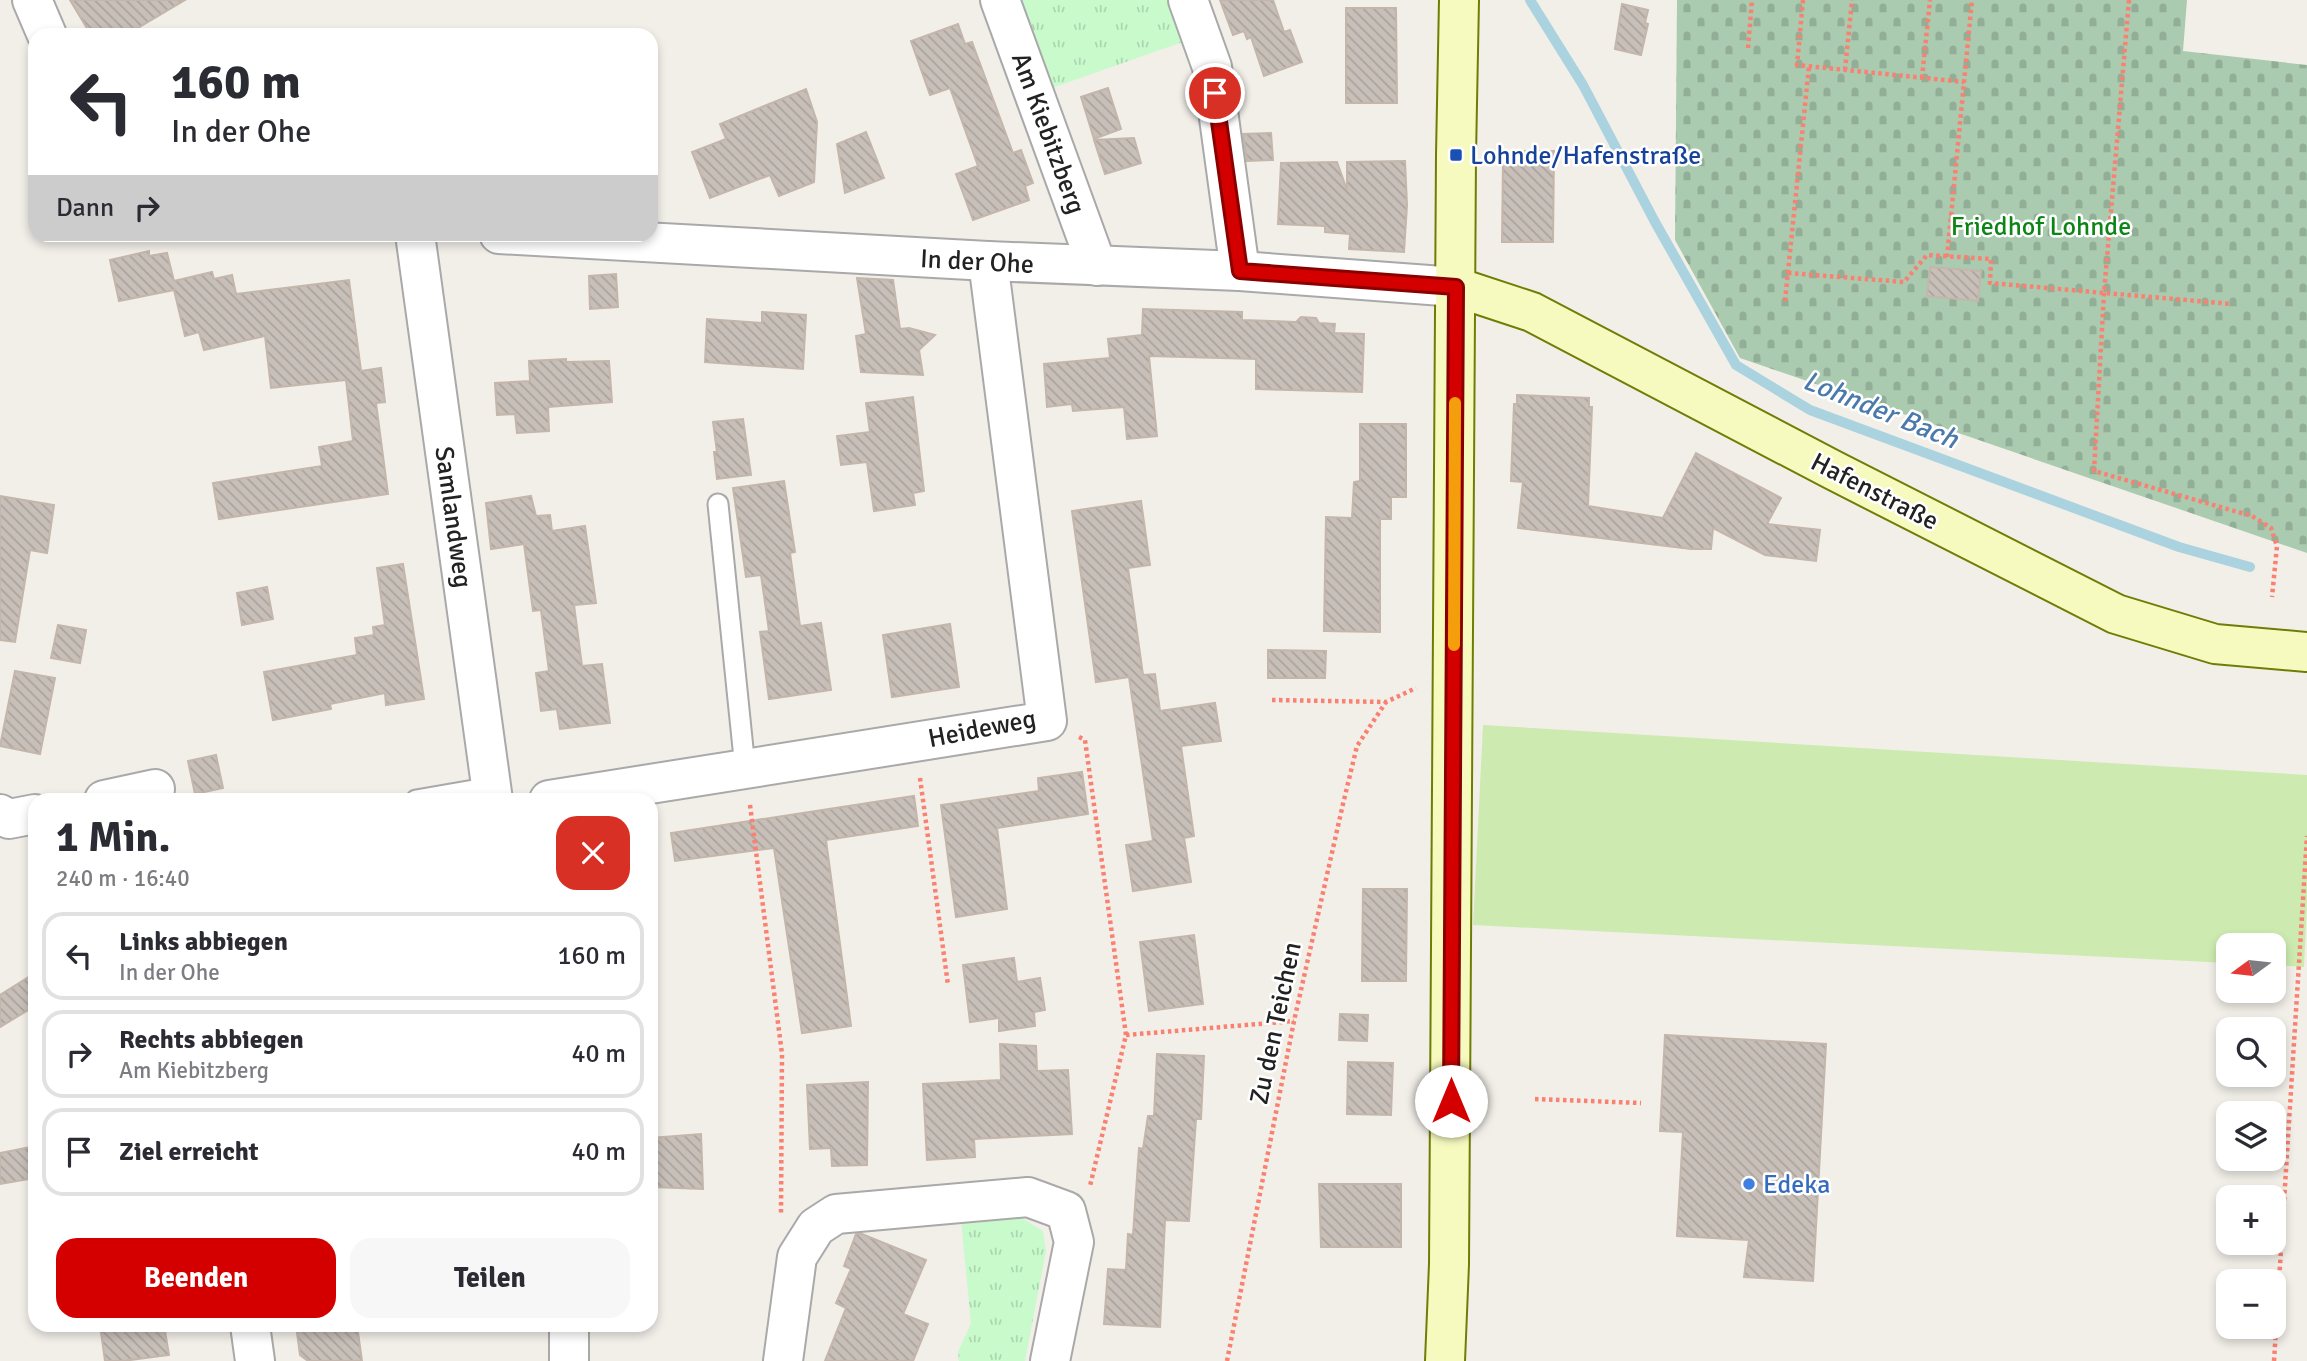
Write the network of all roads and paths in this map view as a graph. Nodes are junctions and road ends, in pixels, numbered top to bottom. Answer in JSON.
{"nodes":[{"id":1,"x":32,"y":0,"type":"edge"},
{"id":2,"x":1000,"y":0,"type":"edge"},
{"id":3,"x":1188,"y":0,"type":"edge"},
{"id":4,"x":1459,"y":0,"type":"edge"},
{"id":5,"x":1752,"y":0,"type":"edge"},
{"id":6,"x":1803,"y":0,"type":"edge"},
{"id":7,"x":1852,"y":0,"type":"edge"},
{"id":8,"x":1930,"y":0,"type":"edge"},
{"id":9,"x":1972,"y":0,"type":"edge"},
{"id":10,"x":2129,"y":0,"type":"edge"},
{"id":11,"x":44,"y":28,"type":"edge"},
{"id":12,"x":1748,"y":48,"type":"dead end"},
{"id":13,"x":1809,"y":66,"type":"junction"},
{"id":14,"x":1845,"y":70,"type":"junction"},
{"id":15,"x":1922,"y":78,"type":"junction"},
{"id":16,"x":1964,"y":82,"type":"junction"},
{"id":17,"x":416,"y":242,"type":"edge"},
{"id":18,"x":644,"y":242,"type":"edge"},
{"id":19,"x":1947,"y":257,"type":"junction"},
{"id":20,"x":988,"y":261,"type":"junction"},
{"id":21,"x":1097,"y":266,"type":"junction"},
{"id":22,"x":1240,"y":271,"type":"junction"},
{"id":23,"x":1788,"y":273,"type":"junction"},
{"id":24,"x":1456,"y":287,"type":"junction"},
{"id":25,"x":2105,"y":293,"type":"junction"},
{"id":26,"x":1785,"y":302,"type":"dead end"},
{"id":27,"x":2232,"y":304,"type":"dead end"},
{"id":28,"x":718,"y":504,"type":"dead end"},
{"id":29,"x":2272,"y":597,"type":"dead end"},
{"id":30,"x":2307,"y":652,"type":"edge"},
{"id":31,"x":1454,"y":678,"type":"junction"},
{"id":32,"x":1272,"y":700,"type":"dead end"},
{"id":33,"x":1386,"y":702,"type":"junction"},
{"id":34,"x":1047,"y":720,"type":"junction"},
{"id":35,"x":915,"y":741,"type":"junction"},
{"id":36,"x":745,"y":768,"type":"junction"},
{"id":37,"x":155,"y":789,"type":"dead end"},
{"id":38,"x":136,"y":793,"type":"edge"},
{"id":39,"x":492,"y":793,"type":"edge"},
{"id":40,"x":591,"y":793,"type":"edge"},
{"id":41,"x":0,"y":814,"type":"edge"},
{"id":42,"x":28,"y":815,"type":"edge"},
{"id":43,"x":2307,"y":836,"type":"edge"},
{"id":44,"x":948,"y":985,"type":"dead end"},
{"id":45,"x":1294,"y":1021,"type":"junction"},
{"id":46,"x":1126,"y":1035,"type":"junction"},
{"id":47,"x":1535,"y":1099,"type":"dead end"},
{"id":48,"x":1641,"y":1103,"type":"dead end"},
{"id":49,"x":1066,"y":1211,"type":"junction"},
{"id":50,"x":797,"y":1257,"type":"junction"},
{"id":51,"x":251,"y":1332,"type":"edge"},
{"id":52,"x":569,"y":1332,"type":"edge"},
{"id":53,"x":255,"y":1361,"type":"edge"},
{"id":54,"x":569,"y":1361,"type":"edge"},
{"id":55,"x":783,"y":1361,"type":"edge"},
{"id":56,"x":1050,"y":1361,"type":"edge"},
{"id":57,"x":1227,"y":1361,"type":"edge"},
{"id":58,"x":1446,"y":1361,"type":"edge"},
{"id":59,"x":2274,"y":1361,"type":"edge"}],
"edges":[{"from":1,"to":11,"type":"street"},
{"from":2,"to":21,"type":"street","name":"Am Kiebitzberg"},
{"from":3,"to":22,"type":"street"},
{"from":4,"to":24,"type":"street"},
{"from":5,"to":12,"type":"path"},
{"from":6,"to":13,"type":"path"},
{"from":7,"to":14,"type":"path"},
{"from":8,"to":15,"type":"path"},
{"from":9,"to":16,"type":"path"},
{"from":10,"to":25,"type":"path"},
{"from":13,"to":14,"type":"path"},
{"from":13,"to":23,"type":"path"},
{"from":14,"to":15,"type":"path"},
{"from":15,"to":16,"type":"path"},
{"from":16,"to":19,"type":"path"},
{"from":17,"to":39,"type":"street","name":"Samlandweg"},
{"from":18,"to":20,"type":"street","name":"In der Ohe"},
{"from":19,"to":23,"type":"path"},
{"from":19,"to":25,"type":"path"},
{"from":20,"to":21,"type":"street","name":"In der Ohe"},
{"from":20,"to":34,"type":"street","name":"Heideweg"},
{"from":21,"to":22,"type":"street","name":"In der Ohe"},
{"from":22,"to":24,"type":"street","name":"In der Ohe"},
{"from":23,"to":26,"type":"path"},
{"from":24,"to":30,"type":"street","name":"Hafenstraße"},
{"from":24,"to":31,"type":"street"},
{"from":25,"to":27,"type":"path"},
{"from":25,"to":29,"type":"path"},
{"from":28,"to":36,"type":"lane"},
{"from":31,"to":33,"type":"path"},
{"from":31,"to":58,"type":"street"},
{"from":32,"to":33,"type":"path"},
{"from":33,"to":45,"type":"path","name":"Zu den Teichen"},
{"from":34,"to":35,"type":"street","name":"Heideweg"},
{"from":34,"to":46,"type":"path"},
{"from":35,"to":36,"type":"street","name":"Heideweg"},
{"from":35,"to":44,"type":"path"},
{"from":36,"to":40,"type":"street","name":"Heideweg"},
{"from":36,"to":50,"type":"path"},
{"from":37,"to":38,"type":"street"},
{"from":41,"to":42,"type":"street"},
{"from":43,"to":59,"type":"path"},
{"from":45,"to":46,"type":"path"},
{"from":45,"to":57,"type":"path","name":"Zu den Teichen"},
{"from":46,"to":49,"type":"path"},
{"from":47,"to":48,"type":"path"},
{"from":49,"to":50,"type":"street"},
{"from":49,"to":56,"type":"street"},
{"from":50,"to":55,"type":"street"},
{"from":51,"to":53,"type":"street"},
{"from":52,"to":54,"type":"street"}]}
